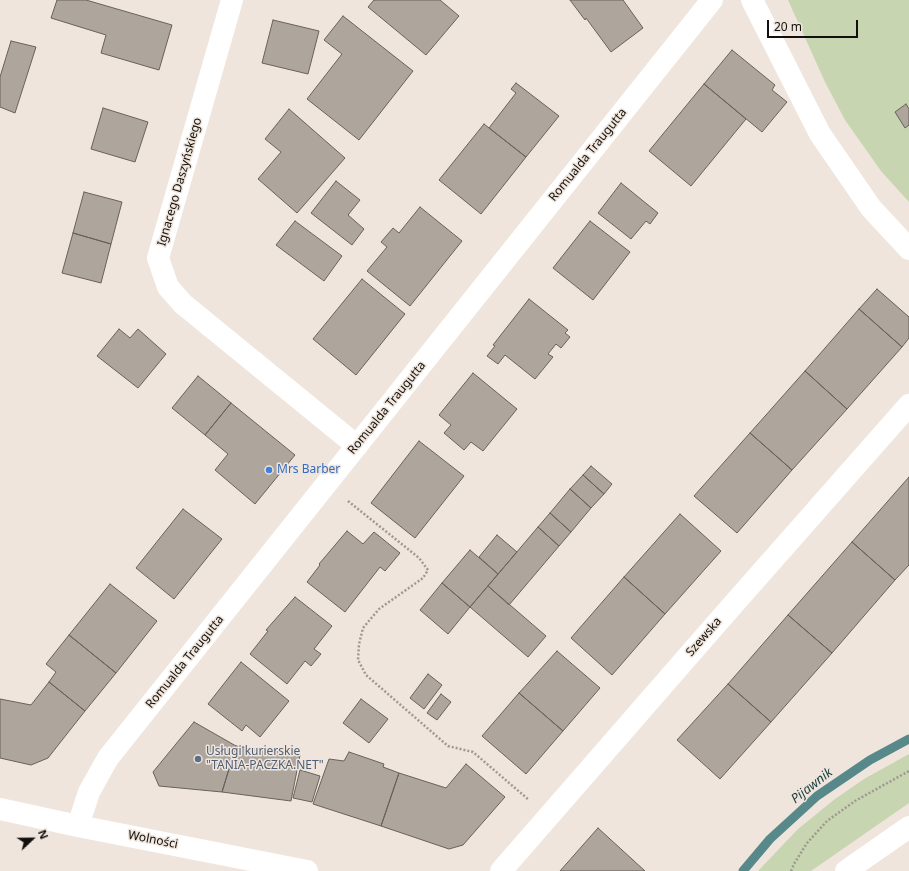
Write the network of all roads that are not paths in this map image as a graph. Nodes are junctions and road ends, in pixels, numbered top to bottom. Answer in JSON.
{"nodes":[{"id":1,"x":232,"y":0,"type":"edge"},
{"id":2,"x":712,"y":0,"type":"edge"},
{"id":3,"x":752,"y":0,"type":"edge"},
{"id":4,"x":909,"y":248,"type":"edge"},
{"id":5,"x":909,"y":405,"type":"edge"},
{"id":6,"x":357,"y":446,"type":"junction"},
{"id":7,"x":0,"y":809,"type":"edge"},
{"id":8,"x":78,"y":826,"type":"junction"},
{"id":9,"x":909,"y":827,"type":"edge"},
{"id":10,"x":239,"y":864,"type":"edge"},
{"id":11,"x":307,"y":871,"type":"edge"},
{"id":12,"x":501,"y":871,"type":"edge"},
{"id":13,"x":846,"y":871,"type":"edge"}],
"edges":[{"from":1,"to":6,"type":"street","name":"Ignacego Daszyńskiego"},
{"from":2,"to":6,"type":"street","name":"Romualda Traugutta"},
{"from":3,"to":4,"type":"street"},
{"from":5,"to":12,"type":"street","name":"Szewska"},
{"from":6,"to":8,"type":"street","name":"Romualda Traugutta"},
{"from":7,"to":8,"type":"street","name":"Wolności"},
{"from":8,"to":10,"type":"street","name":"Wolności"},
{"from":9,"to":13,"type":"street"},
{"from":10,"to":11,"type":"street","name":"Wolności"}]}
